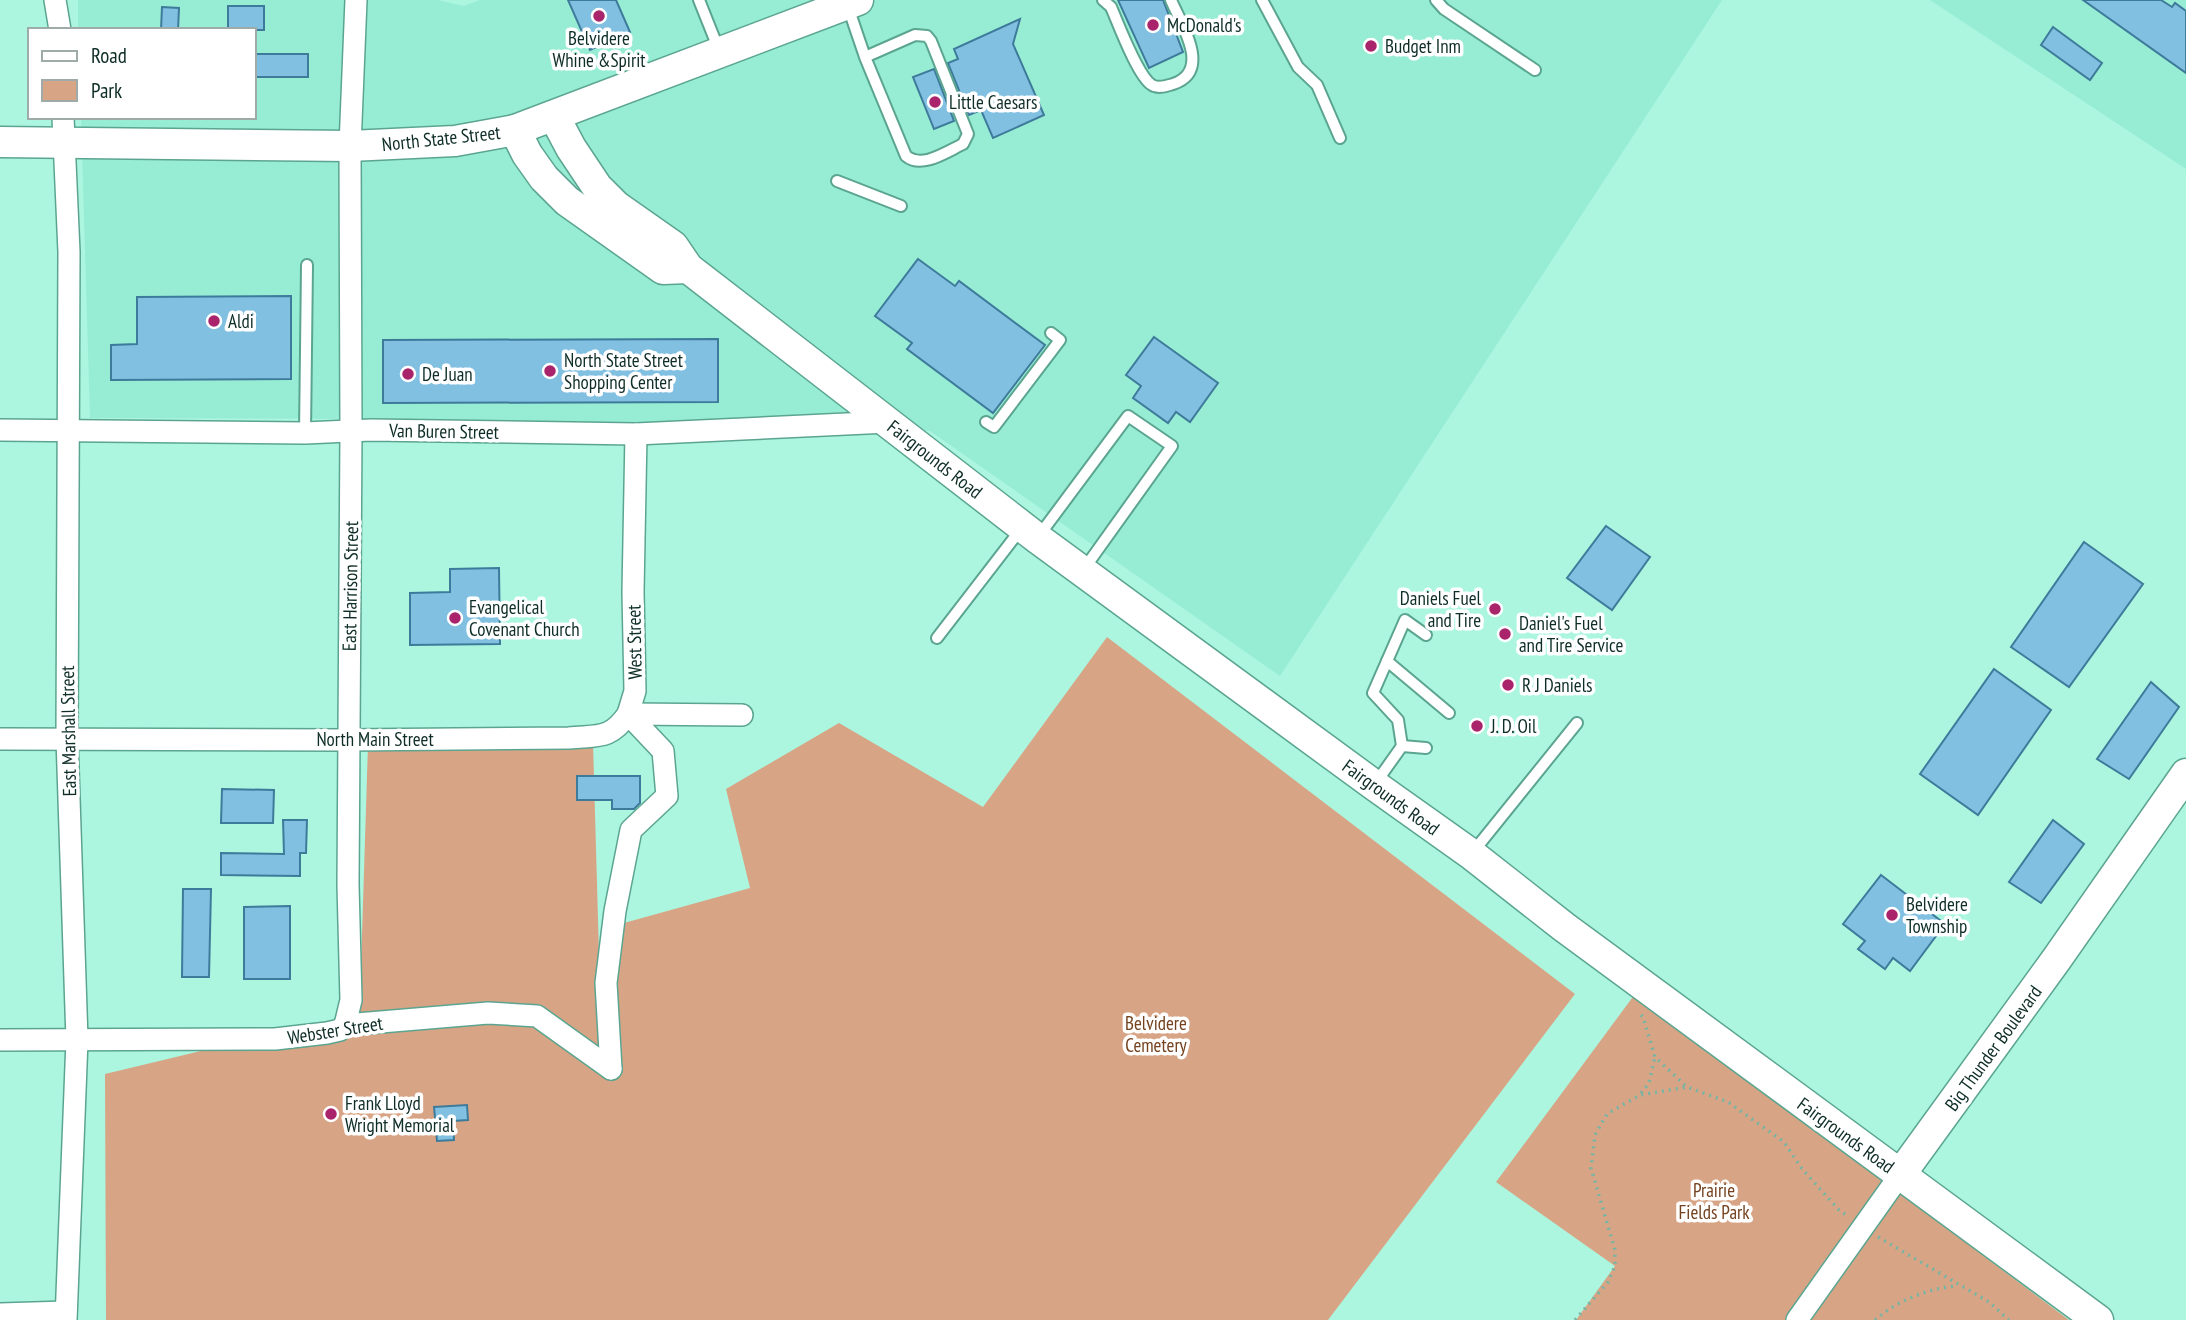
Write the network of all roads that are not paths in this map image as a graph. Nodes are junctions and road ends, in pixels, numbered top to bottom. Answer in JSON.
{"nodes":[{"id":1,"x":55,"y":0,"type":"edge"},
{"id":2,"x":356,"y":0,"type":"edge"},
{"id":3,"x":699,"y":0,"type":"edge"},
{"id":4,"x":1103,"y":0,"type":"edge"},
{"id":5,"x":1171,"y":0,"type":"edge"},
{"id":6,"x":1262,"y":0,"type":"edge"},
{"id":7,"x":1436,"y":0,"type":"edge"},
{"id":8,"x":852,"y":2,"type":"edge"},
{"id":9,"x":60,"y":28,"type":"edge"},
{"id":10,"x":720,"y":52,"type":"junction"},
{"id":11,"x":865,"y":57,"type":"junction"},
{"id":12,"x":1535,"y":70,"type":"dead end"},
{"id":13,"x":554,"y":116,"type":"junction"},
{"id":14,"x":62,"y":129,"type":"edge"},
{"id":15,"x":515,"y":130,"type":"junction"},
{"id":16,"x":1340,"y":138,"type":"dead end"},
{"id":17,"x":0,"y":142,"type":"edge"},
{"id":18,"x":350,"y":146,"type":"junction"},
{"id":19,"x":837,"y":181,"type":"dead end"},
{"id":20,"x":901,"y":206,"type":"dead end"},
{"id":21,"x":307,"y":265,"type":"dead end"},
{"id":22,"x":688,"y":268,"type":"junction"},
{"id":23,"x":1051,"y":333,"type":"dead end"},
{"id":24,"x":888,"y":422,"type":"junction"},
{"id":25,"x":986,"y":422,"type":"dead end"},
{"id":26,"x":0,"y":430,"type":"edge"},
{"id":27,"x":70,"y":430,"type":"junction"},
{"id":28,"x":351,"y":432,"type":"junction"},
{"id":29,"x":305,"y":433,"type":"junction"},
{"id":30,"x":636,"y":434,"type":"junction"},
{"id":31,"x":1030,"y":533,"type":"junction"},
{"id":32,"x":1082,"y":571,"type":"junction"},
{"id":33,"x":1426,"y":635,"type":"dead end"},
{"id":34,"x":937,"y":638,"type":"dead end"},
{"id":35,"x":1387,"y":661,"type":"junction"},
{"id":36,"x":1449,"y":713,"type":"dead end"},
{"id":37,"x":628,"y":714,"type":"junction"},
{"id":38,"x":741,"y":715,"type":"dead end"},
{"id":39,"x":1577,"y":723,"type":"dead end"},
{"id":40,"x":0,"y":738,"type":"edge"},
{"id":41,"x":67,"y":738,"type":"junction"},
{"id":42,"x":348,"y":740,"type":"junction"},
{"id":43,"x":1402,"y":746,"type":"junction"},
{"id":44,"x":1426,"y":748,"type":"dead end"},
{"id":45,"x":2186,"y":774,"type":"edge"},
{"id":46,"x":1374,"y":785,"type":"junction"},
{"id":47,"x":1471,"y":854,"type":"junction"},
{"id":48,"x":345,"y":1025,"type":"junction"},
{"id":49,"x":0,"y":1040,"type":"edge"},
{"id":50,"x":78,"y":1040,"type":"junction"},
{"id":51,"x":1900,"y":1175,"type":"junction"},
{"id":52,"x":0,"y":1314,"type":"edge"},
{"id":53,"x":66,"y":1316,"type":"edge"},
{"id":54,"x":1797,"y":1320,"type":"edge"},
{"id":55,"x":2098,"y":1320,"type":"edge"}],
"edges":[{"from":1,"to":9,"type":"street"},
{"from":2,"to":18,"type":"street","name":"East Harrison Street"},
{"from":3,"to":10,"type":"lane"},
{"from":4,"to":5,"type":"lane"},
{"from":6,"to":16,"type":"lane"},
{"from":7,"to":12,"type":"lane"},
{"from":8,"to":10,"type":"main road","name":"North State Street"},
{"from":8,"to":11,"type":"lane"},
{"from":10,"to":13,"type":"main road","name":"North State Street"},
{"from":11,"to":11,"type":"lane"},
{"from":13,"to":15,"type":"main road","name":"North State Street"},
{"from":13,"to":22,"type":"main road","name":"Fairgrounds Road"},
{"from":14,"to":17,"type":"main road","name":"North State Street"},
{"from":14,"to":18,"type":"main road","name":"North State Street"},
{"from":14,"to":27,"type":"street","name":"East Marshall Street"},
{"from":15,"to":18,"type":"main road","name":"North State Street"},
{"from":15,"to":22,"type":"main road","name":"Fairgrounds Road"},
{"from":18,"to":28,"type":"street","name":"East Harrison Street"},
{"from":19,"to":20,"type":"lane"},
{"from":21,"to":29,"type":"lane"},
{"from":22,"to":24,"type":"main road","name":"Fairgrounds Road"},
{"from":23,"to":25,"type":"lane"},
{"from":24,"to":30,"type":"street","name":"Van Buren Street"},
{"from":24,"to":31,"type":"main road","name":"Fairgrounds Road"},
{"from":26,"to":27,"type":"street","name":"Van Buren Street"},
{"from":27,"to":29,"type":"street","name":"Van Buren Street"},
{"from":27,"to":41,"type":"street","name":"East Marshall Street"},
{"from":28,"to":29,"type":"street","name":"Van Buren Street"},
{"from":28,"to":30,"type":"street","name":"Van Buren Street"},
{"from":28,"to":42,"type":"street","name":"East Harrison Street"},
{"from":30,"to":37,"type":"street","name":"West Street"},
{"from":31,"to":32,"type":"main road","name":"Fairgrounds Road"},
{"from":31,"to":32,"type":"lane"},
{"from":31,"to":34,"type":"lane"},
{"from":32,"to":46,"type":"main road","name":"Fairgrounds Road"},
{"from":33,"to":35,"type":"lane"},
{"from":35,"to":36,"type":"lane"},
{"from":35,"to":43,"type":"lane"},
{"from":37,"to":38,"type":"street"},
{"from":37,"to":42,"type":"street","name":"North Main Street"},
{"from":37,"to":48,"type":"street","name":"Webster Street"},
{"from":39,"to":47,"type":"lane"},
{"from":40,"to":41,"type":"street","name":"North Main Street"},
{"from":41,"to":42,"type":"street","name":"North Main Street"},
{"from":41,"to":50,"type":"street","name":"East Marshall Street"},
{"from":42,"to":48,"type":"street","name":"East Harrison Street"},
{"from":43,"to":44,"type":"lane"},
{"from":43,"to":46,"type":"lane"},
{"from":45,"to":51,"type":"main road","name":"Big Thunder Boulevard"},
{"from":46,"to":47,"type":"main road","name":"Fairgrounds Road"},
{"from":47,"to":51,"type":"main road","name":"Fairgrounds Road"},
{"from":48,"to":50,"type":"street","name":"Webster Street"},
{"from":49,"to":50,"type":"street","name":"Webster Street"},
{"from":50,"to":53,"type":"street","name":"East Marshall Street"},
{"from":51,"to":54,"type":"street","name":"Big Thunder Boulevard"},
{"from":51,"to":55,"type":"main road","name":"Fairgrounds Road"},
{"from":52,"to":53,"type":"street"}]}
